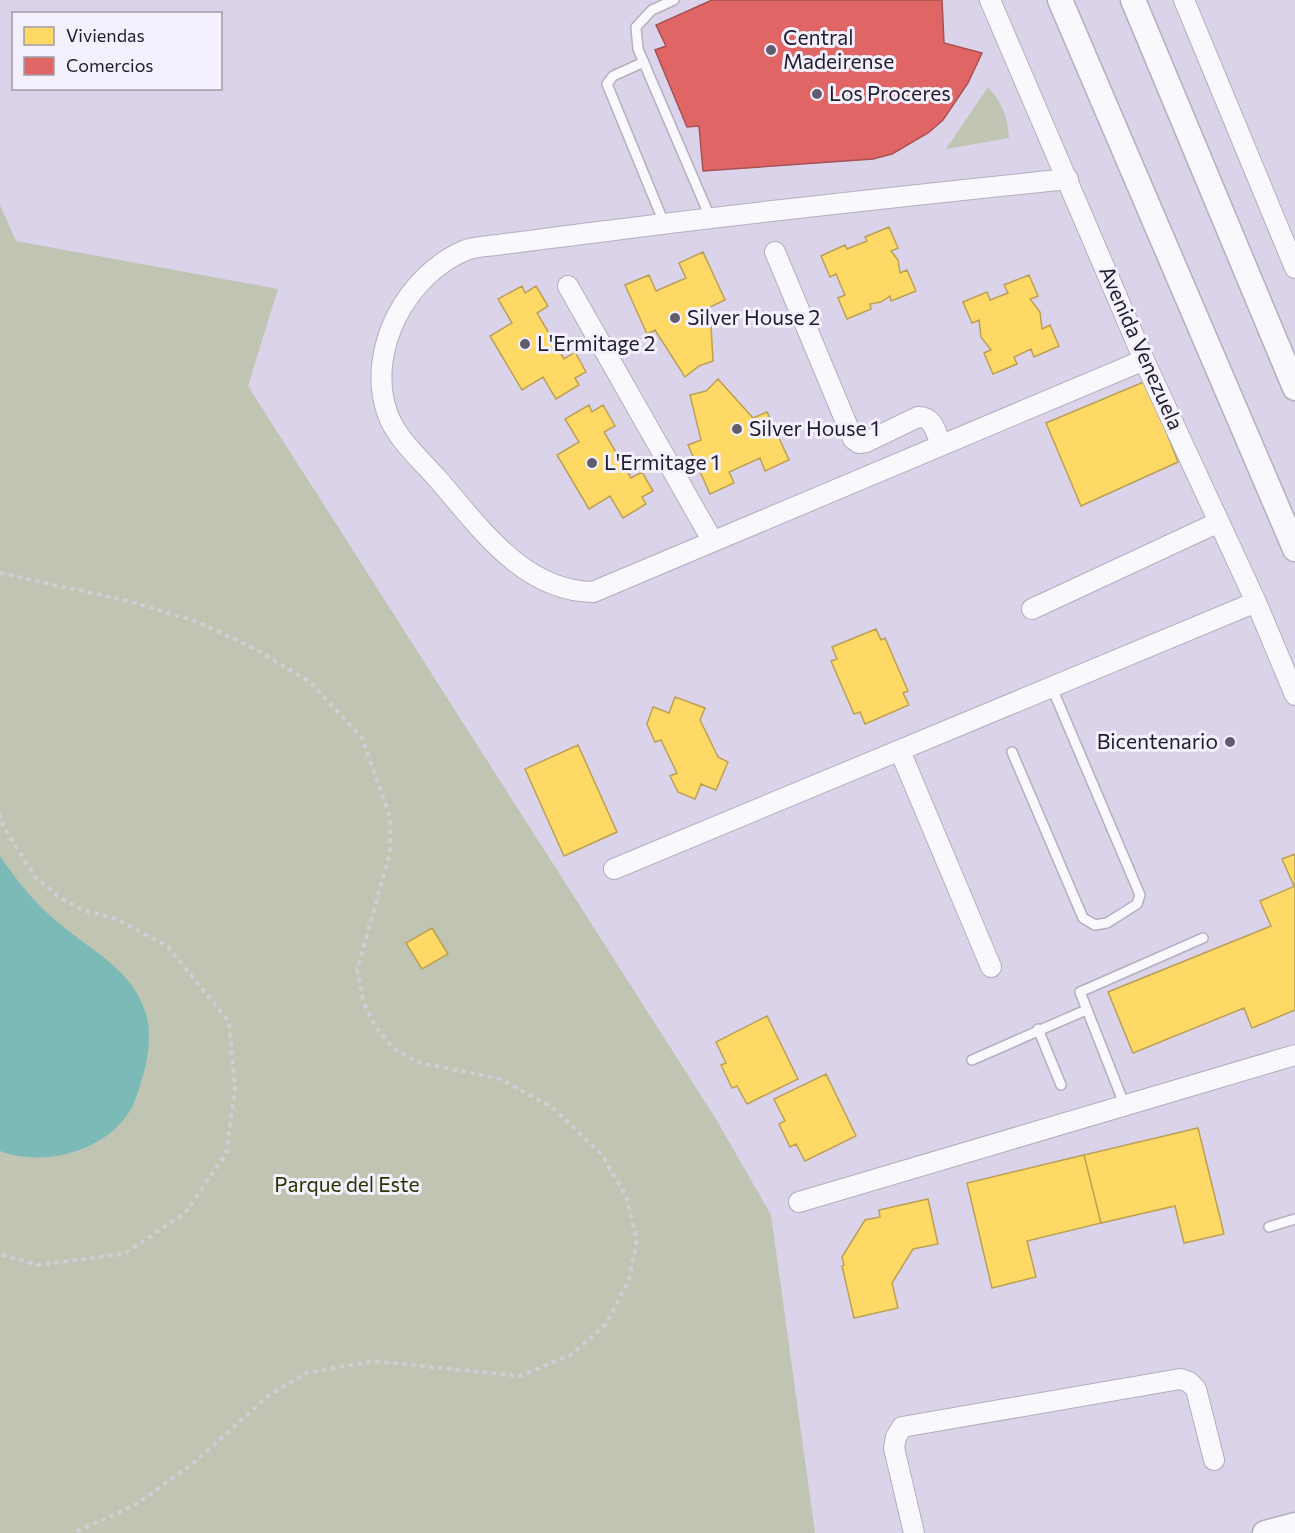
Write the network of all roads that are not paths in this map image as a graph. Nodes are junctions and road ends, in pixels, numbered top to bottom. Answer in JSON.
{"nodes":[{"id":1,"x":674,"y":0,"type":"edge"},
{"id":2,"x":990,"y":0,"type":"edge"},
{"id":3,"x":1060,"y":0,"type":"edge"},
{"id":4,"x":1133,"y":0,"type":"edge"},
{"id":5,"x":1184,"y":0,"type":"edge"},
{"id":6,"x":644,"y":62,"type":"junction"},
{"id":7,"x":1068,"y":179,"type":"junction"},
{"id":8,"x":710,"y":217,"type":"junction"},
{"id":9,"x":664,"y":223,"type":"junction"},
{"id":10,"x":775,"y":252,"type":"dead end"},
{"id":11,"x":1293,"y":257,"type":"edge"},
{"id":12,"x":568,"y":286,"type":"dead end"},
{"id":13,"x":1144,"y":360,"type":"junction"},
{"id":14,"x":1295,"y":388,"type":"edge"},
{"id":15,"x":941,"y":445,"type":"junction"},
{"id":16,"x":1219,"y":522,"type":"junction"},
{"id":17,"x":712,"y":540,"type":"junction"},
{"id":18,"x":1295,"y":549,"type":"edge"},
{"id":19,"x":1256,"y":602,"type":"junction"},
{"id":20,"x":1032,"y":609,"type":"dead end"},
{"id":21,"x":1052,"y":688,"type":"junction"},
{"id":22,"x":1295,"y":695,"type":"edge"},
{"id":23,"x":900,"y":751,"type":"junction"},
{"id":24,"x":1012,"y":752,"type":"dead end"},
{"id":25,"x":614,"y":868,"type":"dead end"},
{"id":26,"x":1203,"y":938,"type":"dead end"},
{"id":27,"x":991,"y":967,"type":"dead end"},
{"id":28,"x":1086,"y":1010,"type":"junction"},
{"id":29,"x":1038,"y":1029,"type":"junction"},
{"id":30,"x":1295,"y":1055,"type":"edge"},
{"id":31,"x":972,"y":1059,"type":"dead end"},
{"id":32,"x":1061,"y":1085,"type":"dead end"},
{"id":33,"x":1125,"y":1106,"type":"junction"},
{"id":34,"x":799,"y":1202,"type":"dead end"},
{"id":35,"x":1295,"y":1219,"type":"edge"},
{"id":36,"x":1269,"y":1227,"type":"dead end"},
{"id":37,"x":1214,"y":1460,"type":"dead end"},
{"id":38,"x":1295,"y":1525,"type":"edge"},
{"id":39,"x":914,"y":1533,"type":"edge"},
{"id":40,"x":1265,"y":1533,"type":"edge"}],
"edges":[{"from":1,"to":6,"type":"lane"},
{"from":2,"to":7,"type":"street","name":"Avenida Venezuela"},
{"from":3,"to":18,"type":"street"},
{"from":4,"to":14,"type":"street"},
{"from":5,"to":11,"type":"street"},
{"from":6,"to":8,"type":"lane"},
{"from":6,"to":9,"type":"lane"},
{"from":7,"to":8,"type":"street"},
{"from":7,"to":13,"type":"street","name":"Avenida Venezuela"},
{"from":8,"to":9,"type":"street"},
{"from":9,"to":17,"type":"street"},
{"from":10,"to":15,"type":"street"},
{"from":12,"to":17,"type":"street"},
{"from":13,"to":15,"type":"street"},
{"from":13,"to":16,"type":"street","name":"Avenida Venezuela"},
{"from":15,"to":17,"type":"street"},
{"from":16,"to":19,"type":"street","name":"Avenida Venezuela"},
{"from":16,"to":20,"type":"street"},
{"from":19,"to":21,"type":"street"},
{"from":19,"to":22,"type":"street","name":"Avenida Venezuela"},
{"from":21,"to":23,"type":"street"},
{"from":21,"to":24,"type":"lane"},
{"from":23,"to":25,"type":"street"},
{"from":23,"to":27,"type":"street"},
{"from":26,"to":28,"type":"lane"},
{"from":28,"to":29,"type":"lane"},
{"from":28,"to":33,"type":"lane"},
{"from":29,"to":31,"type":"lane"},
{"from":29,"to":32,"type":"lane"},
{"from":30,"to":33,"type":"street"},
{"from":33,"to":34,"type":"street"},
{"from":35,"to":36,"type":"lane"},
{"from":37,"to":39,"type":"street"},
{"from":38,"to":40,"type":"street"}]}
